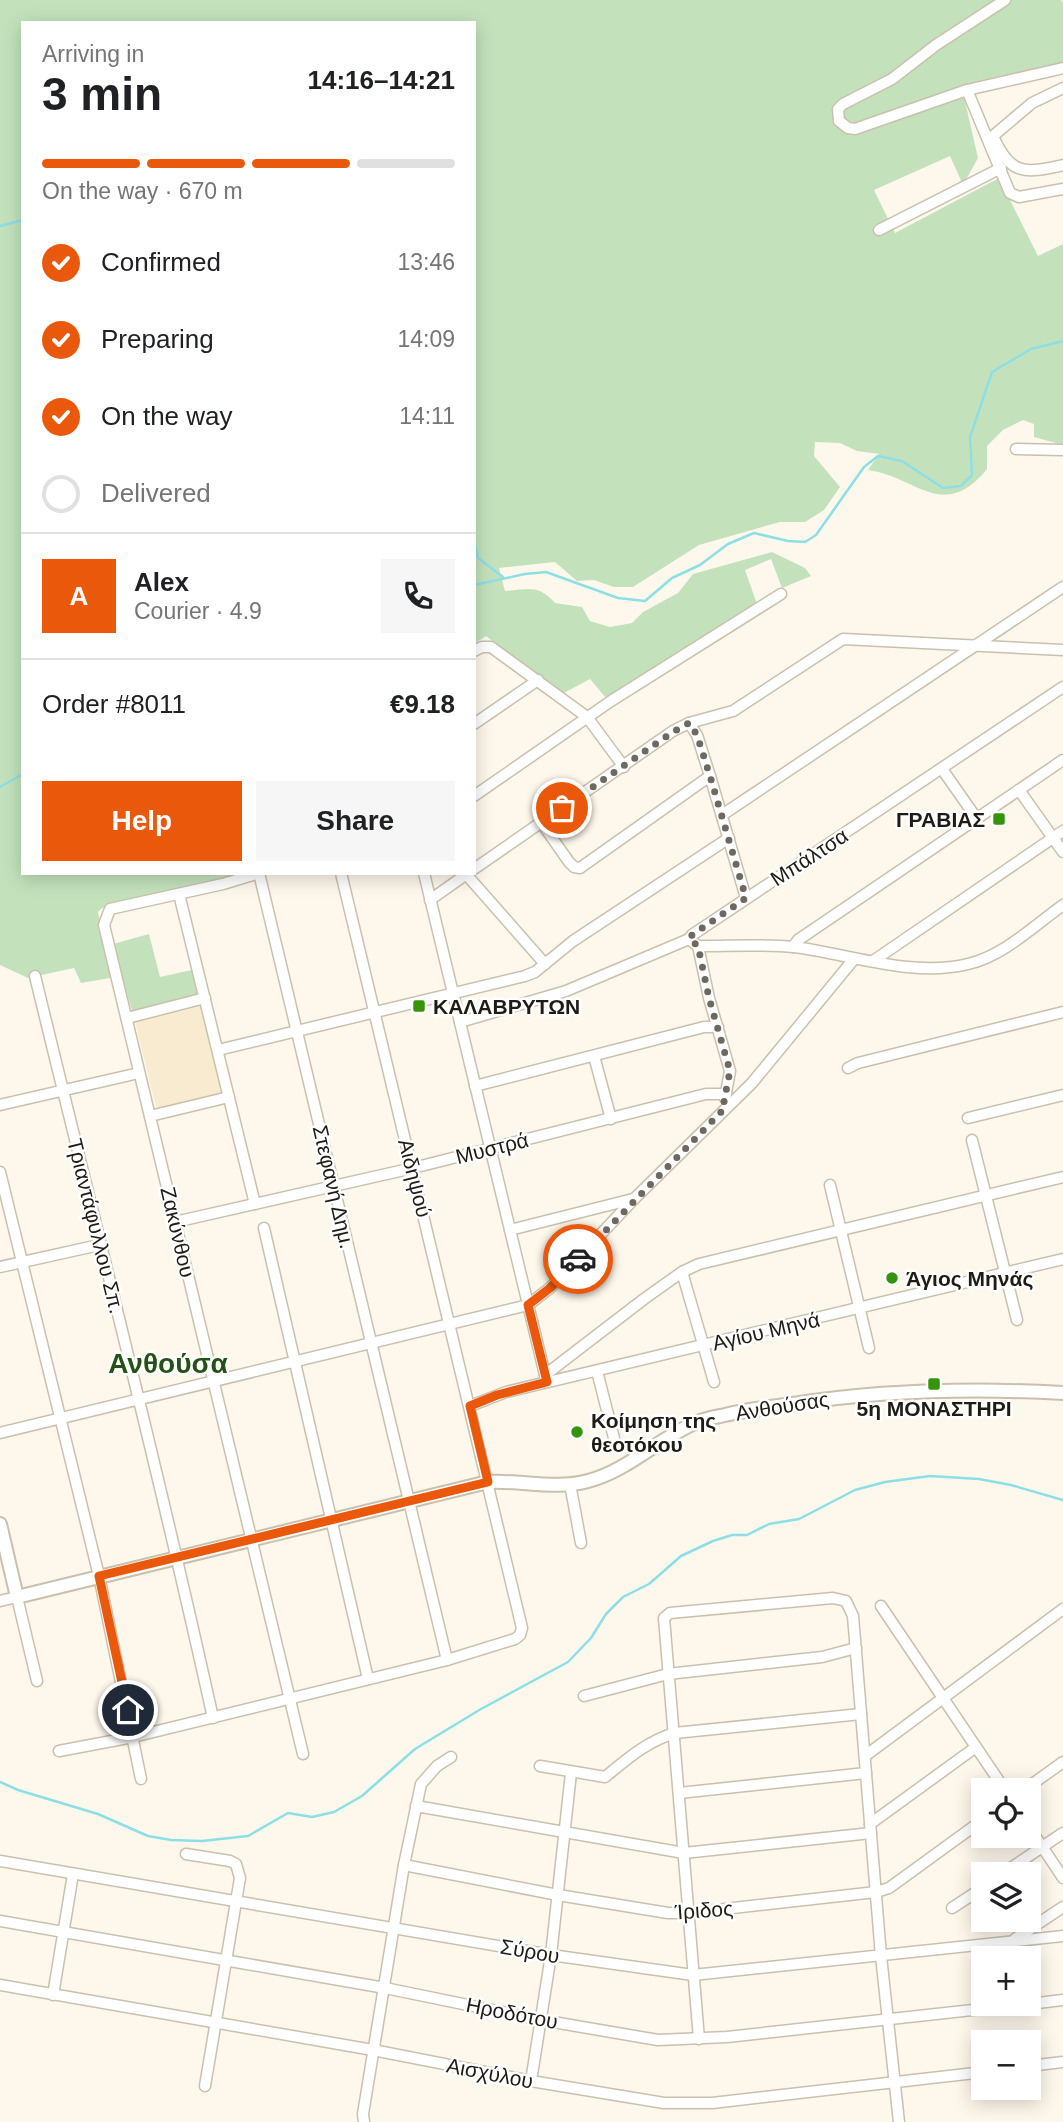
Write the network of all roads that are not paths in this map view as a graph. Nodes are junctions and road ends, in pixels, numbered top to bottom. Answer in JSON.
{"nodes":[{"id":1,"x":1005,"y":0,"type":"edge"},
{"id":2,"x":1063,"y":68,"type":"edge"},
{"id":3,"x":1063,"y":88,"type":"edge"},
{"id":4,"x":967,"y":90,"type":"junction"},
{"id":5,"x":984,"y":116,"type":"dead end"},
{"id":6,"x":993,"y":136,"type":"junction"},
{"id":7,"x":1063,"y":165,"type":"edge"},
{"id":8,"x":1001,"y":168,"type":"junction"},
{"id":9,"x":1063,"y":189,"type":"edge"},
{"id":10,"x":879,"y":230,"type":"dead end"},
{"id":11,"x":1016,"y":449,"type":"dead end"},
{"id":12,"x":1063,"y":450,"type":"edge"},
{"id":13,"x":1063,"y":587,"type":"edge"},
{"id":14,"x":781,"y":594,"type":"dead end"},
{"id":15,"x":977,"y":645,"type":"junction"},
{"id":16,"x":1063,"y":649,"type":"edge"},
{"id":17,"x":476,"y":650,"type":"edge"},
{"id":18,"x":538,"y":680,"type":"junction"},
{"id":19,"x":1063,"y":687,"type":"edge"},
{"id":20,"x":587,"y":717,"type":"junction"},
{"id":21,"x":476,"y":723,"type":"edge"},
{"id":22,"x":689,"y":723,"type":"junction"},
{"id":23,"x":1063,"y":760,"type":"edge"},
{"id":24,"x":624,"y":767,"type":"junction"},
{"id":25,"x":942,"y":769,"type":"junction"},
{"id":26,"x":710,"y":776,"type":"junction"},
{"id":27,"x":1018,"y":790,"type":"junction"},
{"id":28,"x":476,"y":795,"type":"edge"},
{"id":29,"x":722,"y":815,"type":"junction"},
{"id":30,"x":977,"y":819,"type":"junction"},
{"id":31,"x":541,"y":822,"type":"junction"},
{"id":32,"x":1063,"y":831,"type":"edge"},
{"id":33,"x":729,"y":838,"type":"junction"},
{"id":34,"x":1053,"y":838,"type":"junction"},
{"id":35,"x":1063,"y":852,"type":"edge"},
{"id":36,"x":476,"y":867,"type":"edge"},
{"id":37,"x":251,"y":875,"type":"edge"},
{"id":38,"x":259,"y":875,"type":"edge"},
{"id":39,"x":341,"y":875,"type":"edge"},
{"id":40,"x":424,"y":875,"type":"edge"},
{"id":41,"x":465,"y":875,"type":"edge"},
{"id":42,"x":470,"y":875,"type":"edge"},
{"id":43,"x":179,"y":894,"type":"junction"},
{"id":44,"x":746,"y":898,"type":"junction"},
{"id":45,"x":430,"y":900,"type":"junction"},
{"id":46,"x":1063,"y":905,"type":"edge"},
{"id":47,"x":694,"y":942,"type":"junction"},
{"id":48,"x":793,"y":947,"type":"junction"},
{"id":49,"x":854,"y":958,"type":"junction"},
{"id":50,"x":873,"y":961,"type":"junction"},
{"id":51,"x":545,"y":964,"type":"junction"},
{"id":52,"x":35,"y":976,"type":"dead end"},
{"id":53,"x":452,"y":992,"type":"junction"},
{"id":54,"x":205,"y":998,"type":"junction"},
{"id":55,"x":374,"y":1012,"type":"junction"},
{"id":56,"x":1063,"y":1012,"type":"edge"},
{"id":57,"x":127,"y":1018,"type":"junction"},
{"id":58,"x":460,"y":1022,"type":"junction"},
{"id":59,"x":718,"y":1027,"type":"junction"},
{"id":60,"x":296,"y":1031,"type":"junction"},
{"id":61,"x":218,"y":1050,"type":"junction"},
{"id":62,"x":594,"y":1056,"type":"junction"},
{"id":63,"x":848,"y":1068,"type":"dead end"},
{"id":64,"x":139,"y":1073,"type":"junction"},
{"id":65,"x":475,"y":1086,"type":"junction"},
{"id":66,"x":63,"y":1092,"type":"junction"},
{"id":67,"x":726,"y":1094,"type":"junction"},
{"id":68,"x":1063,"y":1095,"type":"edge"},
{"id":69,"x":229,"y":1097,"type":"junction"},
{"id":70,"x":0,"y":1105,"type":"edge"},
{"id":71,"x":725,"y":1108,"type":"junction"},
{"id":72,"x":150,"y":1116,"type":"junction"},
{"id":73,"x":968,"y":1118,"type":"dead end"},
{"id":74,"x":611,"y":1119,"type":"junction"},
{"id":75,"x":972,"y":1140,"type":"dead end"},
{"id":76,"x":490,"y":1149,"type":"junction"},
{"id":77,"x":413,"y":1168,"type":"junction"},
{"id":78,"x":0,"y":1172,"type":"edge"},
{"id":79,"x":1063,"y":1177,"type":"edge"},
{"id":80,"x":830,"y":1185,"type":"dead end"},
{"id":81,"x":334,"y":1186,"type":"junction"},
{"id":82,"x":986,"y":1195,"type":"junction"},
{"id":83,"x":634,"y":1199,"type":"junction"},
{"id":84,"x":255,"y":1204,"type":"junction"},
{"id":85,"x":175,"y":1222,"type":"junction"},
{"id":86,"x":264,"y":1228,"type":"dead end"},
{"id":87,"x":510,"y":1230,"type":"junction"},
{"id":88,"x":841,"y":1231,"type":"junction"},
{"id":89,"x":99,"y":1245,"type":"junction"},
{"id":90,"x":1063,"y":1259,"type":"edge"},
{"id":91,"x":24,"y":1261,"type":"junction"},
{"id":92,"x":0,"y":1267,"type":"edge"},
{"id":93,"x":682,"y":1272,"type":"junction"},
{"id":94,"x":1005,"y":1274,"type":"junction"},
{"id":95,"x":528,"y":1305,"type":"junction"},
{"id":96,"x":860,"y":1309,"type":"junction"},
{"id":97,"x":1017,"y":1320,"type":"dead end"},
{"id":98,"x":450,"y":1324,"type":"junction"},
{"id":99,"x":371,"y":1343,"type":"junction"},
{"id":100,"x":703,"y":1346,"type":"junction"},
{"id":101,"x":869,"y":1348,"type":"dead end"},
{"id":102,"x":294,"y":1361,"type":"junction"},
{"id":103,"x":597,"y":1371,"type":"junction"},
{"id":104,"x":546,"y":1379,"type":"junction"},
{"id":105,"x":214,"y":1381,"type":"junction"},
{"id":106,"x":714,"y":1382,"type":"dead end"},
{"id":107,"x":1063,"y":1393,"type":"edge"},
{"id":108,"x":139,"y":1399,"type":"junction"},
{"id":109,"x":470,"y":1406,"type":"junction"},
{"id":110,"x":61,"y":1418,"type":"junction"},
{"id":111,"x":0,"y":1433,"type":"edge"},
{"id":112,"x":614,"y":1438,"type":"dead end"},
{"id":113,"x":488,"y":1482,"type":"junction"},
{"id":114,"x":570,"y":1484,"type":"junction"},
{"id":115,"x":409,"y":1501,"type":"junction"},
{"id":116,"x":332,"y":1520,"type":"junction"},
{"id":117,"x":0,"y":1524,"type":"edge"},
{"id":118,"x":252,"y":1539,"type":"junction"},
{"id":119,"x":581,"y":1543,"type":"dead end"},
{"id":120,"x":177,"y":1558,"type":"junction"},
{"id":121,"x":99,"y":1576,"type":"junction"},
{"id":122,"x":17,"y":1597,"type":"junction"},
{"id":123,"x":0,"y":1601,"type":"edge"},
{"id":124,"x":881,"y":1606,"type":"dead end"},
{"id":125,"x":1063,"y":1609,"type":"edge"},
{"id":126,"x":856,"y":1648,"type":"junction"},
{"id":127,"x":447,"y":1660,"type":"junction"},
{"id":128,"x":668,"y":1674,"type":"junction"},
{"id":129,"x":368,"y":1679,"type":"junction"},
{"id":130,"x":37,"y":1681,"type":"dead end"},
{"id":131,"x":583,"y":1696,"type":"dead end"},
{"id":132,"x":290,"y":1698,"type":"junction"},
{"id":133,"x":944,"y":1699,"type":"junction"},
{"id":134,"x":861,"y":1714,"type":"junction"},
{"id":135,"x":213,"y":1718,"type":"junction"},
{"id":136,"x":675,"y":1733,"type":"junction"},
{"id":137,"x":133,"y":1737,"type":"junction"},
{"id":138,"x":976,"y":1747,"type":"junction"},
{"id":139,"x":59,"y":1751,"type":"dead end"},
{"id":140,"x":303,"y":1754,"type":"dead end"},
{"id":141,"x":865,"y":1756,"type":"junction"},
{"id":142,"x":451,"y":1757,"type":"dead end"},
{"id":143,"x":1063,"y":1762,"type":"edge"},
{"id":144,"x":540,"y":1766,"type":"dead end"},
{"id":145,"x":571,"y":1773,"type":"junction"},
{"id":146,"x":866,"y":1773,"type":"junction"},
{"id":147,"x":997,"y":1778,"type":"edge"},
{"id":148,"x":1041,"y":1778,"type":"edge"},
{"id":149,"x":141,"y":1779,"type":"dead end"},
{"id":150,"x":679,"y":1793,"type":"junction"},
{"id":151,"x":416,"y":1806,"type":"junction"},
{"id":152,"x":971,"y":1828,"type":"edge"},
{"id":153,"x":871,"y":1829,"type":"junction"},
{"id":154,"x":565,"y":1832,"type":"junction"},
{"id":155,"x":1063,"y":1833,"type":"edge"},
{"id":156,"x":1042,"y":1847,"type":"junction"},
{"id":157,"x":684,"y":1853,"type":"junction"},
{"id":158,"x":186,"y":1854,"type":"dead end"},
{"id":159,"x":0,"y":1861,"type":"edge"},
{"id":160,"x":1020,"y":1862,"type":"edge"},
{"id":161,"x":404,"y":1865,"type":"junction"},
{"id":162,"x":73,"y":1874,"type":"junction"},
{"id":163,"x":1063,"y":1878,"type":"edge"},
{"id":164,"x":876,"y":1892,"type":"junction"},
{"id":165,"x":558,"y":1895,"type":"junction"},
{"id":166,"x":971,"y":1896,"type":"edge"},
{"id":167,"x":235,"y":1901,"type":"junction"},
{"id":168,"x":1063,"y":1906,"type":"edge"},
{"id":169,"x":952,"y":1908,"type":"dead end"},
{"id":170,"x":689,"y":1913,"type":"junction"},
{"id":171,"x":0,"y":1921,"type":"edge"},
{"id":172,"x":396,"y":1927,"type":"junction"},
{"id":173,"x":63,"y":1931,"type":"junction"},
{"id":174,"x":1063,"y":1936,"type":"edge"},
{"id":175,"x":1011,"y":1941,"type":"junction"},
{"id":176,"x":551,"y":1955,"type":"junction"},
{"id":177,"x":881,"y":1956,"type":"junction"},
{"id":178,"x":225,"y":1961,"type":"junction"},
{"id":179,"x":693,"y":1975,"type":"junction"},
{"id":180,"x":0,"y":1985,"type":"edge"},
{"id":181,"x":385,"y":1988,"type":"junction"},
{"id":182,"x":53,"y":1995,"type":"junction"},
{"id":183,"x":1063,"y":2000,"type":"edge"},
{"id":184,"x":1041,"y":2003,"type":"edge"},
{"id":185,"x":971,"y":2010,"type":"edge"},
{"id":186,"x":889,"y":2019,"type":"junction"},
{"id":187,"x":541,"y":2020,"type":"junction"},
{"id":188,"x":214,"y":2023,"type":"junction"},
{"id":189,"x":699,"y":2039,"type":"junction"},
{"id":190,"x":373,"y":2050,"type":"junction"},
{"id":191,"x":1063,"y":2062,"type":"edge"},
{"id":192,"x":1041,"y":2065,"type":"edge"},
{"id":193,"x":971,"y":2073,"type":"edge"},
{"id":194,"x":531,"y":2081,"type":"junction"},
{"id":195,"x":895,"y":2082,"type":"junction"},
{"id":196,"x":205,"y":2086,"type":"dead end"},
{"id":197,"x":364,"y":2122,"type":"edge"},
{"id":198,"x":899,"y":2122,"type":"edge"}],
"edges":[{"from":1,"to":4,"type":"street"},
{"from":2,"to":4,"type":"street"},
{"from":3,"to":6,"type":"street"},
{"from":4,"to":8,"type":"street"},
{"from":5,"to":6,"type":"street"},
{"from":6,"to":7,"type":"street"},
{"from":8,"to":9,"type":"street"},
{"from":8,"to":10,"type":"street"},
{"from":11,"to":12,"type":"street"},
{"from":13,"to":15,"type":"street"},
{"from":14,"to":20,"type":"street"},
{"from":15,"to":16,"type":"street"},
{"from":15,"to":22,"type":"street"},
{"from":15,"to":29,"type":"street"},
{"from":17,"to":18,"type":"street"},
{"from":18,"to":20,"type":"street"},
{"from":18,"to":21,"type":"street"},
{"from":19,"to":25,"type":"street","name":"Μπάλτσα"},
{"from":20,"to":24,"type":"street"},
{"from":20,"to":28,"type":"street"},
{"from":22,"to":24,"type":"street"},
{"from":22,"to":26,"type":"street"},
{"from":23,"to":27,"type":"street"},
{"from":24,"to":31,"type":"street"},
{"from":25,"to":30,"type":"street"},
{"from":25,"to":44,"type":"street","name":"Μπάλτσα"},
{"from":26,"to":29,"type":"street"},
{"from":26,"to":31,"type":"street"},
{"from":27,"to":30,"type":"street"},
{"from":27,"to":34,"type":"street"},
{"from":29,"to":33,"type":"street"},
{"from":30,"to":48,"type":"street"},
{"from":31,"to":36,"type":"street"},
{"from":32,"to":34,"type":"street"},
{"from":33,"to":44,"type":"street"},
{"from":33,"to":51,"type":"street"},
{"from":34,"to":35,"type":"street"},
{"from":34,"to":50,"type":"street"},
{"from":37,"to":43,"type":"street"},
{"from":38,"to":60,"type":"street","name":"Στεφανή Δημ."},
{"from":39,"to":55,"type":"street","name":"Αιδηψού"},
{"from":40,"to":45,"type":"street"},
{"from":41,"to":45,"type":"street"},
{"from":42,"to":51,"type":"street"},
{"from":43,"to":54,"type":"street"},
{"from":43,"to":57,"type":"street","name":"Ζακύνθου"},
{"from":44,"to":47,"type":"street","name":"Μπάλτσα"},
{"from":45,"to":53,"type":"street"},
{"from":46,"to":50,"type":"street"},
{"from":47,"to":48,"type":"street"},
{"from":47,"to":58,"type":"street","name":"Μπάλτσα"},
{"from":47,"to":59,"type":"street"},
{"from":48,"to":49,"type":"street"},
{"from":49,"to":50,"type":"street"},
{"from":49,"to":71,"type":"street"},
{"from":51,"to":53,"type":"street"},
{"from":52,"to":66,"type":"street","name":"Τριαντάφυλλου Σπ."},
{"from":53,"to":55,"type":"street"},
{"from":53,"to":58,"type":"street"},
{"from":54,"to":57,"type":"street"},
{"from":54,"to":61,"type":"street"},
{"from":55,"to":60,"type":"street"},
{"from":55,"to":77,"type":"street","name":"Αιδηψού"},
{"from":56,"to":63,"type":"street"},
{"from":57,"to":64,"type":"street","name":"Ζακύνθου"},
{"from":58,"to":65,"type":"street"},
{"from":59,"to":62,"type":"street"},
{"from":59,"to":67,"type":"street"},
{"from":60,"to":61,"type":"street"},
{"from":60,"to":81,"type":"street","name":"Στεφανή Δημ."},
{"from":61,"to":69,"type":"street"},
{"from":62,"to":65,"type":"street"},
{"from":62,"to":74,"type":"street"},
{"from":64,"to":66,"type":"street"},
{"from":64,"to":72,"type":"street","name":"Ζακύνθου"},
{"from":65,"to":76,"type":"street"},
{"from":66,"to":70,"type":"street"},
{"from":66,"to":89,"type":"street","name":"Τριαντάφυλλου Σπ."},
{"from":67,"to":71,"type":"street"},
{"from":67,"to":74,"type":"street","name":"Μυστρά"},
{"from":68,"to":73,"type":"street"},
{"from":69,"to":72,"type":"street"},
{"from":69,"to":84,"type":"street"},
{"from":71,"to":83,"type":"street"},
{"from":72,"to":85,"type":"street","name":"Ζακύνθου"},
{"from":74,"to":76,"type":"street","name":"Μυστρά"},
{"from":75,"to":82,"type":"street"},
{"from":76,"to":77,"type":"street","name":"Μυστρά"},
{"from":76,"to":87,"type":"street"},
{"from":77,"to":81,"type":"street","name":"Μυστρά"},
{"from":77,"to":98,"type":"street","name":"Αιδηψού"},
{"from":78,"to":91,"type":"street"},
{"from":79,"to":82,"type":"street"},
{"from":80,"to":88,"type":"street"},
{"from":81,"to":84,"type":"street","name":"Μυστρά"},
{"from":81,"to":99,"type":"street","name":"Στεφανή Δημ."},
{"from":82,"to":88,"type":"street"},
{"from":82,"to":94,"type":"street"},
{"from":83,"to":87,"type":"street"},
{"from":83,"to":95,"type":"street"},
{"from":84,"to":85,"type":"street","name":"Μυστρά"},
{"from":85,"to":105,"type":"street","name":"Ζακύνθου"},
{"from":86,"to":102,"type":"street"},
{"from":87,"to":95,"type":"street"},
{"from":88,"to":93,"type":"street"},
{"from":88,"to":96,"type":"street"},
{"from":89,"to":91,"type":"street"},
{"from":89,"to":108,"type":"street","name":"Τριαντάφυλλου Σπ."},
{"from":90,"to":94,"type":"street","name":"Αγίου Μηνά"},
{"from":91,"to":92,"type":"street"},
{"from":91,"to":110,"type":"street"},
{"from":93,"to":100,"type":"street"},
{"from":93,"to":104,"type":"street"},
{"from":94,"to":96,"type":"street","name":"Αγίου Μηνά"},
{"from":94,"to":97,"type":"street"},
{"from":95,"to":98,"type":"street"},
{"from":95,"to":104,"type":"street"},
{"from":96,"to":100,"type":"street","name":"Αγίου Μηνά"},
{"from":96,"to":101,"type":"street"},
{"from":98,"to":99,"type":"street"},
{"from":98,"to":109,"type":"street","name":"Αιδηψού"},
{"from":99,"to":102,"type":"street"},
{"from":99,"to":115,"type":"street","name":"Στεφανή Δημ."},
{"from":100,"to":103,"type":"street","name":"Αγίου Μηνά"},
{"from":100,"to":106,"type":"street"},
{"from":102,"to":105,"type":"street"},
{"from":102,"to":116,"type":"street"},
{"from":103,"to":104,"type":"street","name":"Αγίου Μηνά"},
{"from":103,"to":112,"type":"street"},
{"from":104,"to":109,"type":"street","name":"Αγίου Μηνά"},
{"from":105,"to":108,"type":"street"},
{"from":105,"to":118,"type":"street","name":"Ζακύνθου"},
{"from":107,"to":114,"type":"street","name":"Ανθούσας"},
{"from":108,"to":110,"type":"street"},
{"from":108,"to":120,"type":"street","name":"Τριαντάφυλλου Σπ."},
{"from":109,"to":113,"type":"street","name":"Αιδηψού"},
{"from":110,"to":111,"type":"street"},
{"from":110,"to":121,"type":"street"},
{"from":113,"to":114,"type":"street","name":"Ανθούσας"},
{"from":113,"to":115,"type":"street","name":"Ανθούσας"},
{"from":113,"to":127,"type":"street","name":"Αιδηψού"},
{"from":114,"to":119,"type":"street"},
{"from":115,"to":116,"type":"street","name":"Ανθούσας"},
{"from":115,"to":127,"type":"street","name":"Στεφανή Δημ."},
{"from":116,"to":118,"type":"street","name":"Ανθούσας"},
{"from":116,"to":129,"type":"street"},
{"from":117,"to":122,"type":"street"},
{"from":118,"to":120,"type":"street","name":"Ανθούσας"},
{"from":118,"to":132,"type":"street","name":"Ζακύνθου"},
{"from":120,"to":121,"type":"street","name":"Ανθούσας"},
{"from":120,"to":135,"type":"street","name":"Τριαντάφυλλου Σπ."},
{"from":121,"to":122,"type":"street","name":"Ανθούσας"},
{"from":121,"to":137,"type":"street"},
{"from":122,"to":123,"type":"street"},
{"from":122,"to":130,"type":"street"},
{"from":124,"to":133,"type":"street"},
{"from":125,"to":133,"type":"street"},
{"from":126,"to":128,"type":"street"},
{"from":126,"to":128,"type":"street"},
{"from":126,"to":134,"type":"street"},
{"from":127,"to":129,"type":"street"},
{"from":128,"to":131,"type":"street"},
{"from":128,"to":136,"type":"street"},
{"from":129,"to":132,"type":"street"},
{"from":132,"to":135,"type":"street"},
{"from":132,"to":140,"type":"street","name":"Ζακύνθου"},
{"from":133,"to":138,"type":"street"},
{"from":133,"to":141,"type":"street"},
{"from":134,"to":136,"type":"street"},
{"from":134,"to":141,"type":"street"},
{"from":135,"to":137,"type":"street"},
{"from":136,"to":145,"type":"street"},
{"from":136,"to":150,"type":"street"},
{"from":137,"to":139,"type":"street"},
{"from":137,"to":149,"type":"street"},
{"from":138,"to":147,"type":"street"},
{"from":138,"to":153,"type":"street"},
{"from":141,"to":146,"type":"street"},
{"from":142,"to":151,"type":"street"},
{"from":143,"to":148,"type":"street"},
{"from":144,"to":145,"type":"street"},
{"from":145,"to":154,"type":"street"},
{"from":146,"to":150,"type":"street"},
{"from":146,"to":153,"type":"street"},
{"from":150,"to":157,"type":"street"},
{"from":151,"to":154,"type":"street"},
{"from":151,"to":161,"type":"street"},
{"from":152,"to":164,"type":"street","name":"Ίριδος"},
{"from":153,"to":157,"type":"street"},
{"from":153,"to":164,"type":"street"},
{"from":154,"to":157,"type":"street"},
{"from":154,"to":165,"type":"street"},
{"from":155,"to":156,"type":"street"},
{"from":156,"to":160,"type":"street"},
{"from":156,"to":163,"type":"street"},
{"from":157,"to":170,"type":"street"},
{"from":158,"to":167,"type":"street"},
{"from":159,"to":162,"type":"street","name":"Σύρου"},
{"from":161,"to":165,"type":"street","name":"Ίριδος"},
{"from":161,"to":172,"type":"street"},
{"from":162,"to":167,"type":"street","name":"Σύρου"},
{"from":162,"to":173,"type":"street"},
{"from":164,"to":170,"type":"street","name":"Ίριδος"},
{"from":164,"to":177,"type":"street"},
{"from":165,"to":170,"type":"street","name":"Ίριδος"},
{"from":165,"to":176,"type":"street"},
{"from":166,"to":169,"type":"street"},
{"from":167,"to":172,"type":"street","name":"Σύρου"},
{"from":167,"to":178,"type":"street"},
{"from":168,"to":175,"type":"street"},
{"from":170,"to":179,"type":"street"},
{"from":171,"to":173,"type":"street","name":"Ηροδότου"},
{"from":172,"to":176,"type":"street","name":"Σύρου"},
{"from":172,"to":181,"type":"street"},
{"from":173,"to":178,"type":"street","name":"Ηροδότου"},
{"from":173,"to":182,"type":"street"},
{"from":174,"to":175,"type":"street","name":"Σύρου"},
{"from":175,"to":177,"type":"street","name":"Σύρου"},
{"from":176,"to":179,"type":"street","name":"Σύρου"},
{"from":176,"to":187,"type":"street"},
{"from":177,"to":179,"type":"street","name":"Σύρου"},
{"from":177,"to":186,"type":"street"},
{"from":178,"to":181,"type":"street","name":"Ηροδότου"},
{"from":178,"to":188,"type":"street"},
{"from":179,"to":189,"type":"street"},
{"from":180,"to":182,"type":"street","name":"Αισχύλου"},
{"from":181,"to":187,"type":"street","name":"Ηροδότου"},
{"from":181,"to":190,"type":"street"},
{"from":182,"to":188,"type":"street","name":"Αισχύλου"},
{"from":183,"to":184,"type":"street","name":"Ηροδότου"},
{"from":185,"to":186,"type":"street","name":"Ηροδότου"},
{"from":186,"to":189,"type":"street","name":"Ηροδότου"},
{"from":186,"to":195,"type":"street"},
{"from":187,"to":189,"type":"street","name":"Ηροδότου"},
{"from":187,"to":194,"type":"street"},
{"from":188,"to":190,"type":"street","name":"Αισχύλου"},
{"from":188,"to":196,"type":"street"},
{"from":190,"to":194,"type":"street","name":"Αισχύλου"},
{"from":190,"to":197,"type":"street"},
{"from":191,"to":192,"type":"street"},
{"from":193,"to":195,"type":"street","name":"Αισχύλου"},
{"from":194,"to":195,"type":"street","name":"Αισχύλου"},
{"from":195,"to":198,"type":"street"}]}
